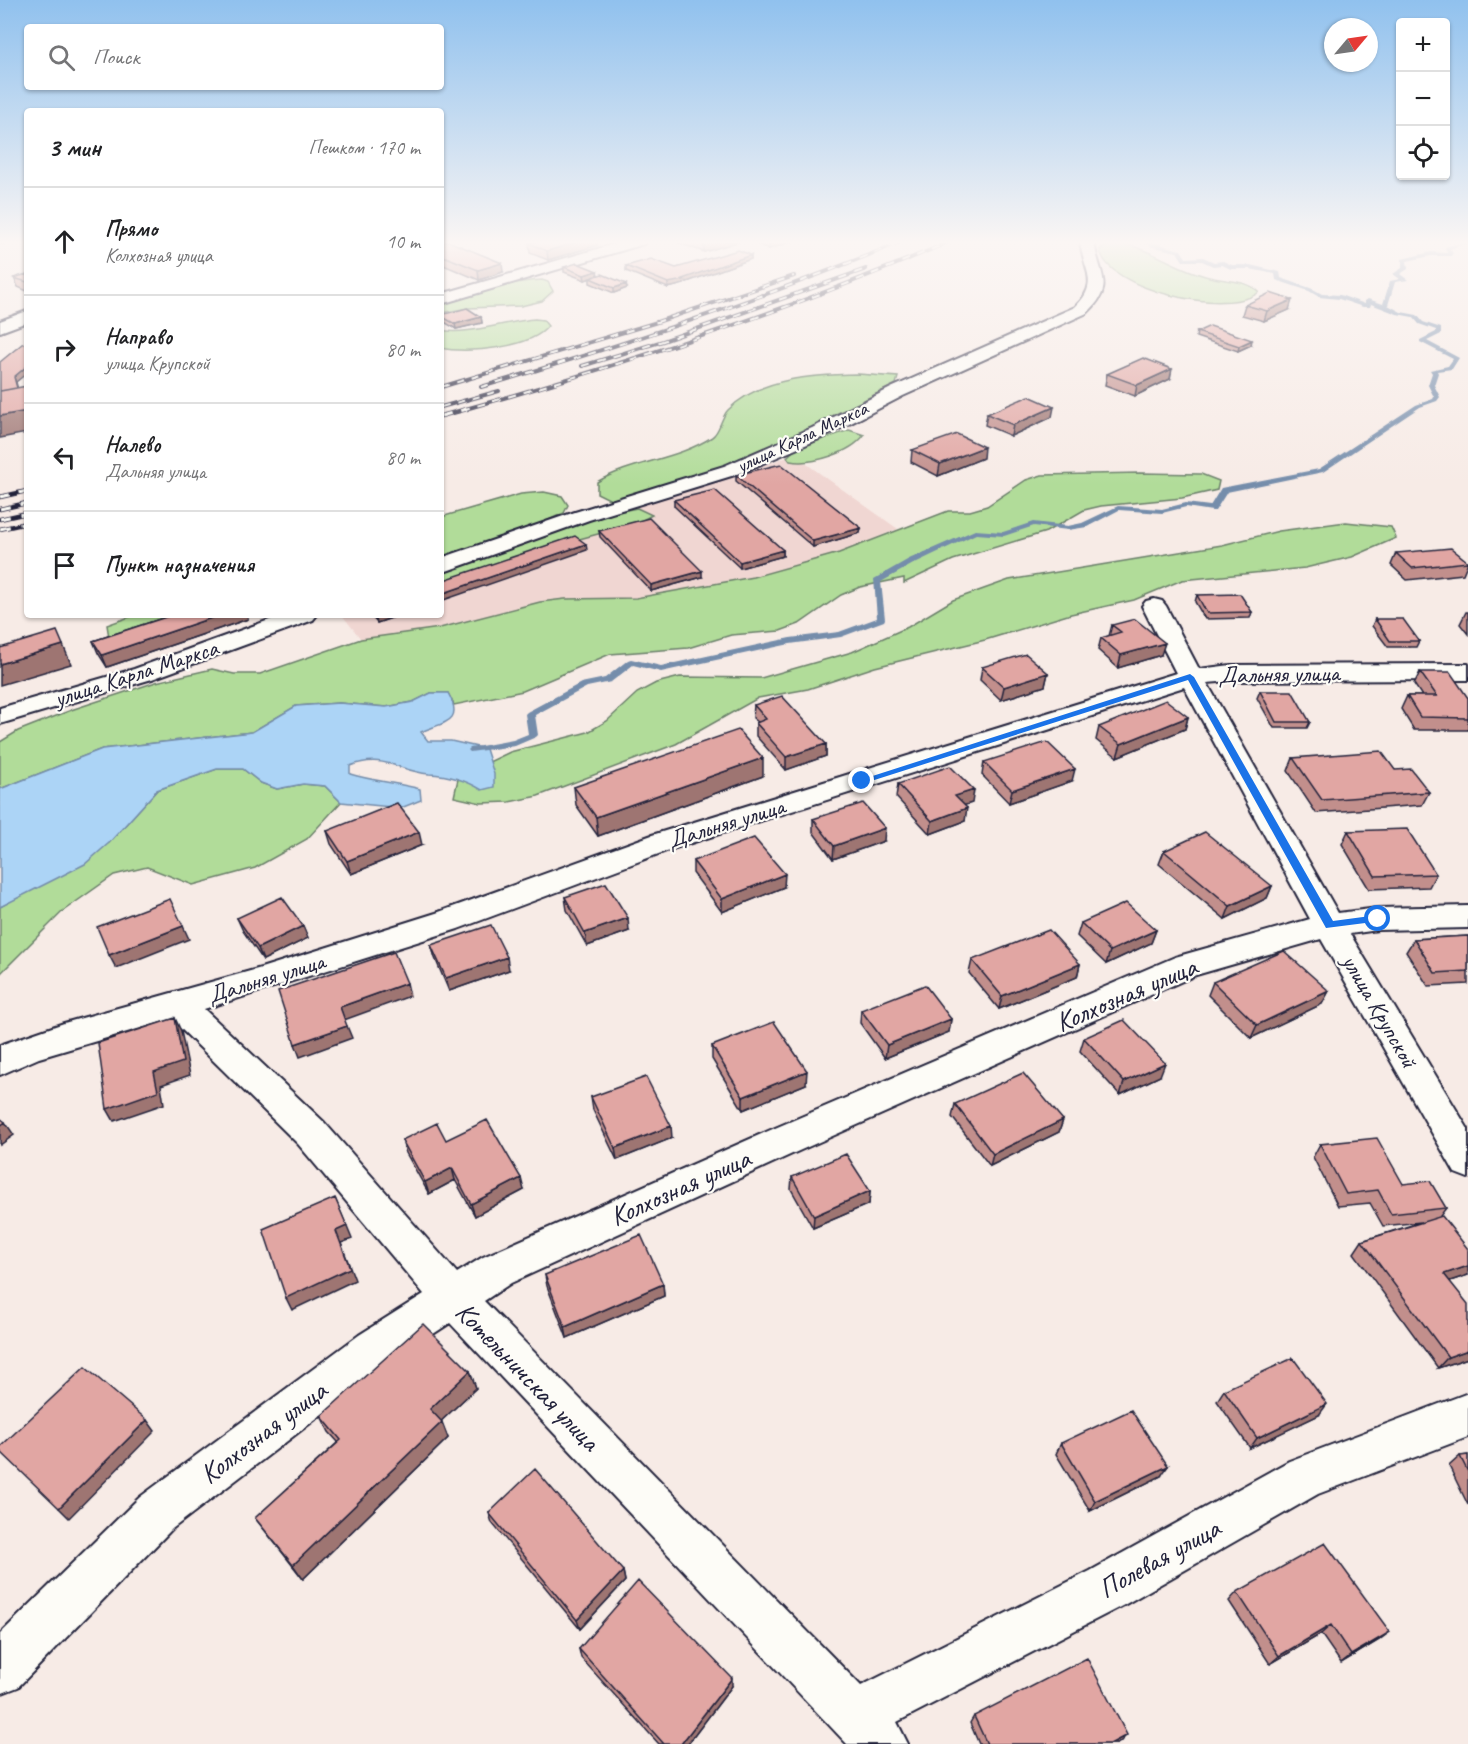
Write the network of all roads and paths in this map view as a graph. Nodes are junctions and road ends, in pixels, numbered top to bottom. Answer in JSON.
{"nodes":[{"id":1,"x":1053,"y":322,"type":"edge"},
{"id":2,"x":3,"y":325,"type":"edge"},
{"id":3,"x":24,"y":328,"type":"edge"},
{"id":4,"x":444,"y":565,"type":"edge"},
{"id":5,"x":1154,"y":606,"type":"dead end"},
{"id":6,"x":297,"y":618,"type":"edge"},
{"id":7,"x":1468,"y":672,"type":"edge"},
{"id":8,"x":1190,"y":677,"type":"junction"},
{"id":9,"x":0,"y":716,"type":"edge"},
{"id":10,"x":1468,"y":917,"type":"edge"},
{"id":11,"x":1330,"y":925,"type":"junction"},
{"id":12,"x":177,"y":1004,"type":"junction"},
{"id":13,"x":0,"y":1061,"type":"edge"},
{"id":14,"x":1468,"y":1162,"type":"edge"},
{"id":15,"x":452,"y":1297,"type":"junction"},
{"id":16,"x":1468,"y":1415,"type":"edge"},
{"id":17,"x":0,"y":1670,"type":"edge"},
{"id":18,"x":869,"y":1730,"type":"edge"}],
"edges":[{"from":1,"to":4,"type":"street","name":"улица Карла Маркса"},
{"from":2,"to":3,"type":"street"},
{"from":5,"to":8,"type":"street","name":"улица Крупской"},
{"from":6,"to":9,"type":"street","name":"улица Карла Маркса"},
{"from":7,"to":8,"type":"street","name":"Дальняя улица"},
{"from":8,"to":11,"type":"street","name":"улица Крупской"},
{"from":8,"to":12,"type":"street","name":"Дальняя улица"},
{"from":10,"to":11,"type":"street","name":"Колхозная улица"},
{"from":11,"to":14,"type":"street","name":"улица Крупской"},
{"from":11,"to":15,"type":"street","name":"Колхозная улица"},
{"from":12,"to":13,"type":"street","name":"Дальняя улица"},
{"from":12,"to":15,"type":"street","name":"Котельничская улица"},
{"from":15,"to":17,"type":"street","name":"Колхозная улица"},
{"from":15,"to":18,"type":"street","name":"Котельничская улица"},
{"from":16,"to":18,"type":"street","name":"Полевая улица"}]}
